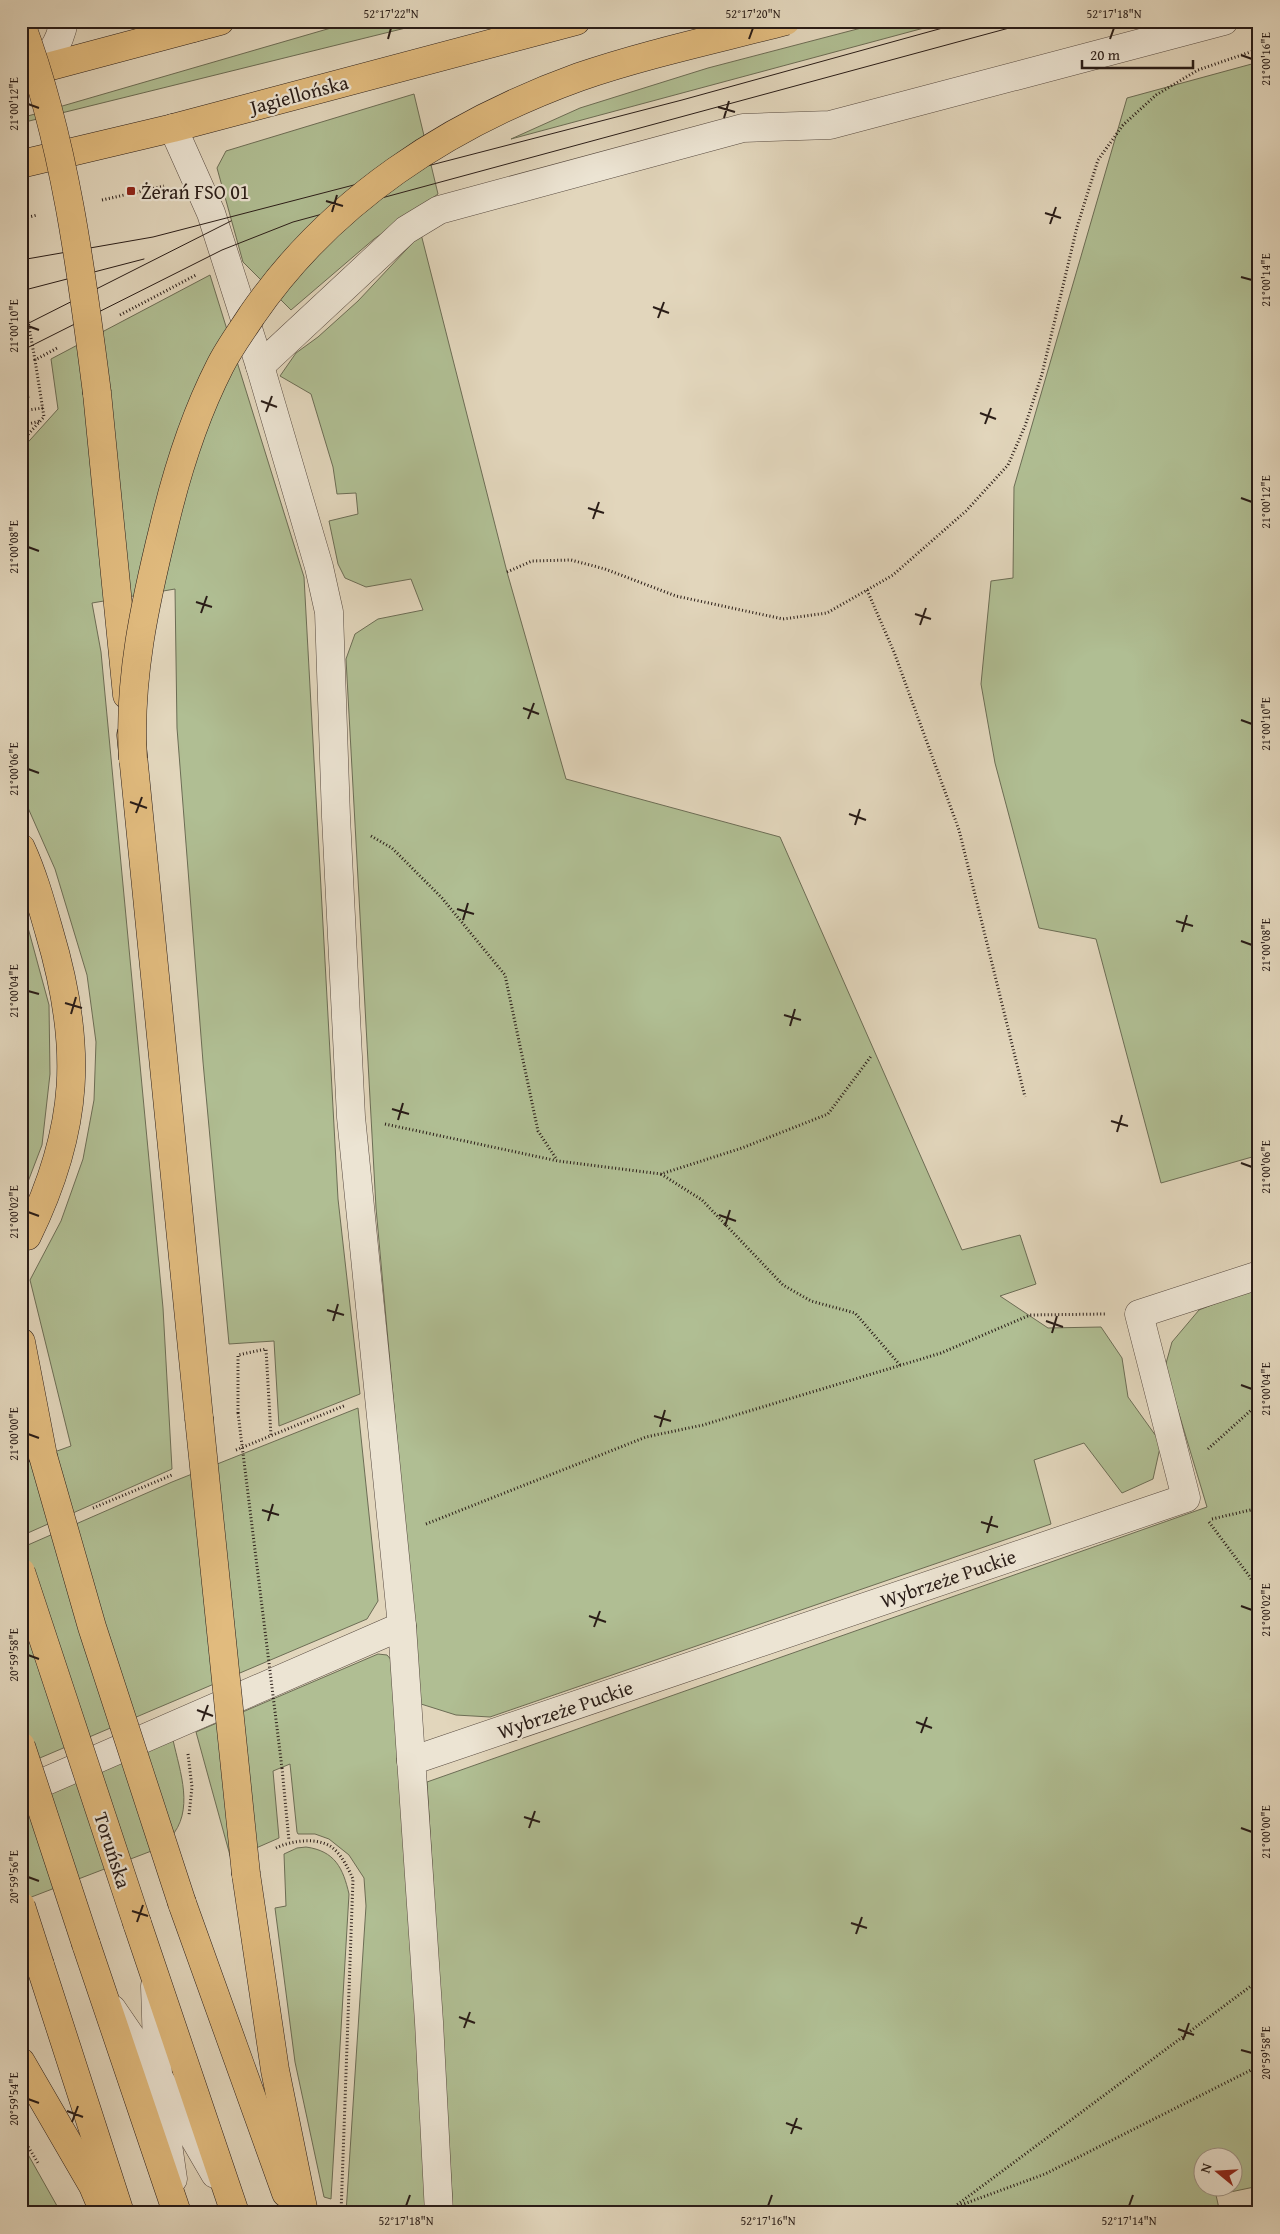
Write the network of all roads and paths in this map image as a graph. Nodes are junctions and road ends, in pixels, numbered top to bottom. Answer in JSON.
{"nodes":[{"id":1,"x":64,"y":21,"type":"edge"},
{"id":2,"x":157,"y":21,"type":"edge"},
{"id":3,"x":220,"y":21,"type":"edge"},
{"id":4,"x":576,"y":21,"type":"edge"},
{"id":5,"x":786,"y":21,"type":"edge"},
{"id":6,"x":1224,"y":21,"type":"edge"},
{"id":7,"x":21,"y":24,"type":"edge"},
{"id":8,"x":193,"y":28,"type":"junction"},
{"id":9,"x":1259,"y":50,"type":"edge"},
{"id":10,"x":25,"y":73,"type":"edge"},
{"id":11,"x":173,"y":128,"type":"junction"},
{"id":12,"x":21,"y":164,"type":"edge"},
{"id":13,"x":196,"y":178,"type":"junction"},
{"id":14,"x":99,"y":201,"type":"dead end"},
{"id":15,"x":41,"y":214,"type":"dead end"},
{"id":16,"x":21,"y":219,"type":"edge"},
{"id":17,"x":21,"y":283,"type":"edge"},
{"id":18,"x":26,"y":307,"type":"junction"},
{"id":19,"x":21,"y":310,"type":"edge"},
{"id":20,"x":35,"y":360,"type":"dead end"},
{"id":21,"x":260,"y":366,"type":"junction"},
{"id":22,"x":43,"y":408,"type":"dead end"},
{"id":23,"x":21,"y":411,"type":"edge"},
{"id":24,"x":44,"y":417,"type":"dead end"},
{"id":25,"x":41,"y":420,"type":"junction"},
{"id":26,"x":21,"y":426,"type":"edge"},
{"id":27,"x":21,"y":442,"type":"edge"},
{"id":28,"x":507,"y":572,"type":"dead end"},
{"id":29,"x":867,"y":590,"type":"junction"},
{"id":30,"x":133,"y":759,"type":"junction"},
{"id":31,"x":336,"y":817,"type":"junction"},
{"id":32,"x":21,"y":848,"type":"edge"},
{"id":33,"x":872,"y":1055,"type":"dead end"},
{"id":34,"x":1025,"y":1097,"type":"dead end"},
{"id":35,"x":351,"y":1117,"type":"junction"},
{"id":36,"x":558,"y":1161,"type":"junction"},
{"id":37,"x":660,"y":1174,"type":"junction"},
{"id":38,"x":27,"y":1236,"type":"dead end"},
{"id":39,"x":1259,"y":1275,"type":"edge"},
{"id":40,"x":1139,"y":1314,"type":"junction"},
{"id":41,"x":21,"y":1342,"type":"edge"},
{"id":42,"x":900,"y":1365,"type":"junction"},
{"id":43,"x":21,"y":1378,"type":"edge"},
{"id":44,"x":1259,"y":1403,"type":"edge"},
{"id":45,"x":271,"y":1436,"type":"dead end"},
{"id":46,"x":44,"y":1456,"type":"junction"},
{"id":47,"x":1180,"y":1475,"type":"junction"},
{"id":48,"x":1207,"y":1520,"type":"dead end"},
{"id":49,"x":393,"y":1537,"type":"junction"},
{"id":50,"x":21,"y":1572,"type":"edge"},
{"id":51,"x":1259,"y":1593,"type":"edge"},
{"id":52,"x":402,"y":1626,"type":"junction"},
{"id":53,"x":21,"y":1746,"type":"edge"},
{"id":54,"x":411,"y":1761,"type":"junction"},
{"id":55,"x":21,"y":1792,"type":"edge"},
{"id":56,"x":289,"y":1842,"type":"junction"},
{"id":57,"x":271,"y":1850,"type":"dead end"},
{"id":58,"x":21,"y":1906,"type":"edge"},
{"id":59,"x":155,"y":1977,"type":"junction"},
{"id":60,"x":1259,"y":1980,"type":"edge"},
{"id":61,"x":105,"y":1999,"type":"junction"},
{"id":62,"x":21,"y":2062,"type":"edge"},
{"id":63,"x":1259,"y":2066,"type":"edge"},
{"id":64,"x":158,"y":2076,"type":"junction"},
{"id":65,"x":958,"y":2206,"type":"junction"},
{"id":66,"x":1259,"y":2206,"type":"edge"},
{"id":67,"x":233,"y":2207,"type":"edge"},
{"id":68,"x":105,"y":2213,"type":"edge"},
{"id":69,"x":120,"y":2213,"type":"edge"},
{"id":70,"x":178,"y":2213,"type":"edge"},
{"id":71,"x":293,"y":2213,"type":"edge"},
{"id":72,"x":304,"y":2213,"type":"edge"},
{"id":73,"x":341,"y":2213,"type":"edge"},
{"id":74,"x":439,"y":2213,"type":"edge"},
{"id":75,"x":946,"y":2213,"type":"edge"},
{"id":76,"x":1245,"y":2213,"type":"edge"}],
"edges":[{"from":1,"to":10,"type":"lane"},
{"from":2,"to":8,"type":"lane"},
{"from":3,"to":8,"type":"main road"},
{"from":4,"to":11,"type":"main road","name":"Jagiellońska"},
{"from":5,"to":30,"type":"main road","bridge":true},
{"from":6,"to":21,"type":"lane"},
{"from":7,"to":30,"type":"main road","bridge":true},
{"from":8,"to":10,"type":"main road"},
{"from":9,"to":29,"type":"path"},
{"from":11,"to":12,"type":"main road","name":"Jagiellońska"},
{"from":11,"to":13,"type":"lane"},
{"from":13,"to":14,"type":"path"},
{"from":13,"to":21,"type":"lane"},
{"from":15,"to":16,"type":"path"},
{"from":17,"to":18,"type":"path"},
{"from":18,"to":19,"type":"path"},
{"from":18,"to":20,"type":"path"},
{"from":21,"to":31,"type":"lane"},
{"from":22,"to":23,"type":"path"},
{"from":24,"to":25,"type":"path"},
{"from":25,"to":26,"type":"path"},
{"from":25,"to":27,"type":"path"},
{"from":28,"to":29,"type":"path"},
{"from":29,"to":34,"type":"path"},
{"from":30,"to":72,"type":"main road","bridge":true},
{"from":31,"to":35,"type":"lane"},
{"from":31,"to":36,"type":"path"},
{"from":32,"to":38,"type":"main road"},
{"from":33,"to":37,"type":"path"},
{"from":35,"to":36,"type":"path"},
{"from":35,"to":49,"type":"lane"},
{"from":36,"to":37,"type":"path"},
{"from":37,"to":42,"type":"path"},
{"from":39,"to":40,"type":"lane"},
{"from":40,"to":42,"type":"path"},
{"from":40,"to":47,"type":"lane","name":"Wybrzeże Puckie"},
{"from":41,"to":46,"type":"main road"},
{"from":42,"to":49,"type":"path"},
{"from":43,"to":46,"type":"main road"},
{"from":44,"to":47,"type":"path"},
{"from":45,"to":56,"type":"path","bridge":true},
{"from":46,"to":71,"type":"main road","bridge":true},
{"from":47,"to":54,"type":"lane","name":"Wybrzeże Puckie"},
{"from":48,"to":51,"type":"path"},
{"from":49,"to":52,"type":"lane"},
{"from":50,"to":59,"type":"main road","name":"Toruńska","bridge":true},
{"from":52,"to":54,"type":"lane"},
{"from":52,"to":55,"type":"lane"},
{"from":53,"to":61,"type":"main road","bridge":true},
{"from":54,"to":74,"type":"lane"},
{"from":56,"to":57,"type":"path"},
{"from":56,"to":73,"type":"path"},
{"from":58,"to":69,"type":"main road","bridge":true},
{"from":59,"to":64,"type":"lane"},
{"from":59,"to":67,"type":"main road","name":"Toruńska"},
{"from":60,"to":65,"type":"path"},
{"from":61,"to":64,"type":"lane"},
{"from":61,"to":70,"type":"main road"},
{"from":62,"to":68,"type":"main road"},
{"from":63,"to":65,"type":"path"},
{"from":64,"to":67,"type":"lane"},
{"from":64,"to":70,"type":"lane"},
{"from":65,"to":75,"type":"path"},
{"from":66,"to":76,"type":"path"}]}
